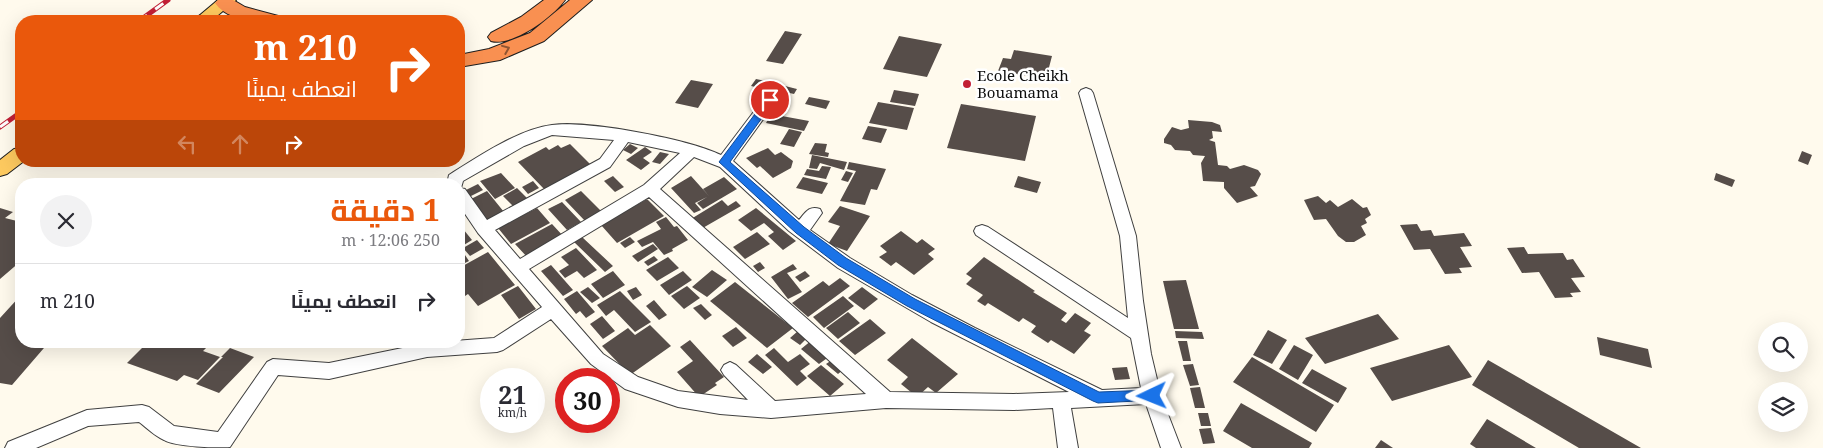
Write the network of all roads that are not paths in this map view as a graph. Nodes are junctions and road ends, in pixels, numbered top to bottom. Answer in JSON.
{"nodes":[{"id":1,"x":555,"y":0,"type":"edge"},
{"id":2,"x":582,"y":0,"type":"edge"},
{"id":3,"x":226,"y":1,"type":"edge"},
{"id":4,"x":210,"y":15,"type":"edge"},
{"id":5,"x":253,"y":15,"type":"edge"},
{"id":6,"x":465,"y":47,"type":"edge"},
{"id":7,"x":465,"y":60,"type":"edge"},
{"id":8,"x":1086,"y":93,"type":"dead end"},
{"id":9,"x":770,"y":100,"type":"dead end"},
{"id":10,"x":625,"y":136,"type":"junction"},
{"id":11,"x":691,"y":151,"type":"junction"},
{"id":12,"x":15,"y":158,"type":"edge"},
{"id":13,"x":724,"y":162,"type":"junction"},
{"id":14,"x":0,"y":169,"type":"edge"},
{"id":15,"x":458,"y":178,"type":"edge"},
{"id":16,"x":650,"y":189,"type":"junction"},
{"id":17,"x":465,"y":202,"type":"edge"},
{"id":18,"x":814,"y":213,"type":"dead end"},
{"id":19,"x":484,"y":229,"type":"junction"},
{"id":20,"x":800,"y":230,"type":"junction"},
{"id":21,"x":982,"y":231,"type":"dead end"},
{"id":22,"x":518,"y":268,"type":"junction"},
{"id":23,"x":554,"y":308,"type":"junction"},
{"id":24,"x":1138,"y":334,"type":"junction"},
{"id":25,"x":465,"y":347,"type":"edge"},
{"id":26,"x":455,"y":348,"type":"edge"},
{"id":27,"x":730,"y":370,"type":"dead end"},
{"id":28,"x":1152,"y":396,"type":"junction"},
{"id":29,"x":1098,"y":397,"type":"junction"},
{"id":30,"x":886,"y":400,"type":"junction"},
{"id":31,"x":1061,"y":401,"type":"junction"},
{"id":32,"x":771,"y":410,"type":"junction"},
{"id":33,"x":15,"y":448,"type":"edge"},
{"id":34,"x":1068,"y":448,"type":"edge"},
{"id":35,"x":1171,"y":448,"type":"edge"}],
"edges":[{"from":1,"to":6,"type":"highway"},
{"from":7,"to":2,"type":"highway","one_way":true},
{"from":3,"to":4,"type":"main road"},
{"from":3,"to":5,"type":"highway"},
{"from":8,"to":24,"type":"street"},
{"from":9,"to":13,"type":"street"},
{"from":10,"to":11,"type":"street"},
{"from":10,"to":15,"type":"street"},
{"from":10,"to":19,"type":"street"},
{"from":11,"to":13,"type":"street"},
{"from":11,"to":16,"type":"street"},
{"from":12,"to":14,"type":"main road"},
{"from":13,"to":20,"type":"street"},
{"from":16,"to":22,"type":"street"},
{"from":16,"to":30,"type":"street"},
{"from":17,"to":19,"type":"street"},
{"from":18,"to":20,"type":"street"},
{"from":19,"to":22,"type":"street"},
{"from":20,"to":29,"type":"street"},
{"from":21,"to":24,"type":"street"},
{"from":22,"to":23,"type":"street"},
{"from":23,"to":25,"type":"street"},
{"from":23,"to":32,"type":"street"},
{"from":24,"to":28,"type":"street"},
{"from":26,"to":33,"type":"street"},
{"from":27,"to":32,"type":"street"},
{"from":28,"to":29,"type":"street"},
{"from":28,"to":35,"type":"street"},
{"from":29,"to":31,"type":"street"},
{"from":30,"to":31,"type":"street"},
{"from":30,"to":32,"type":"street"},
{"from":31,"to":34,"type":"street"}]}
